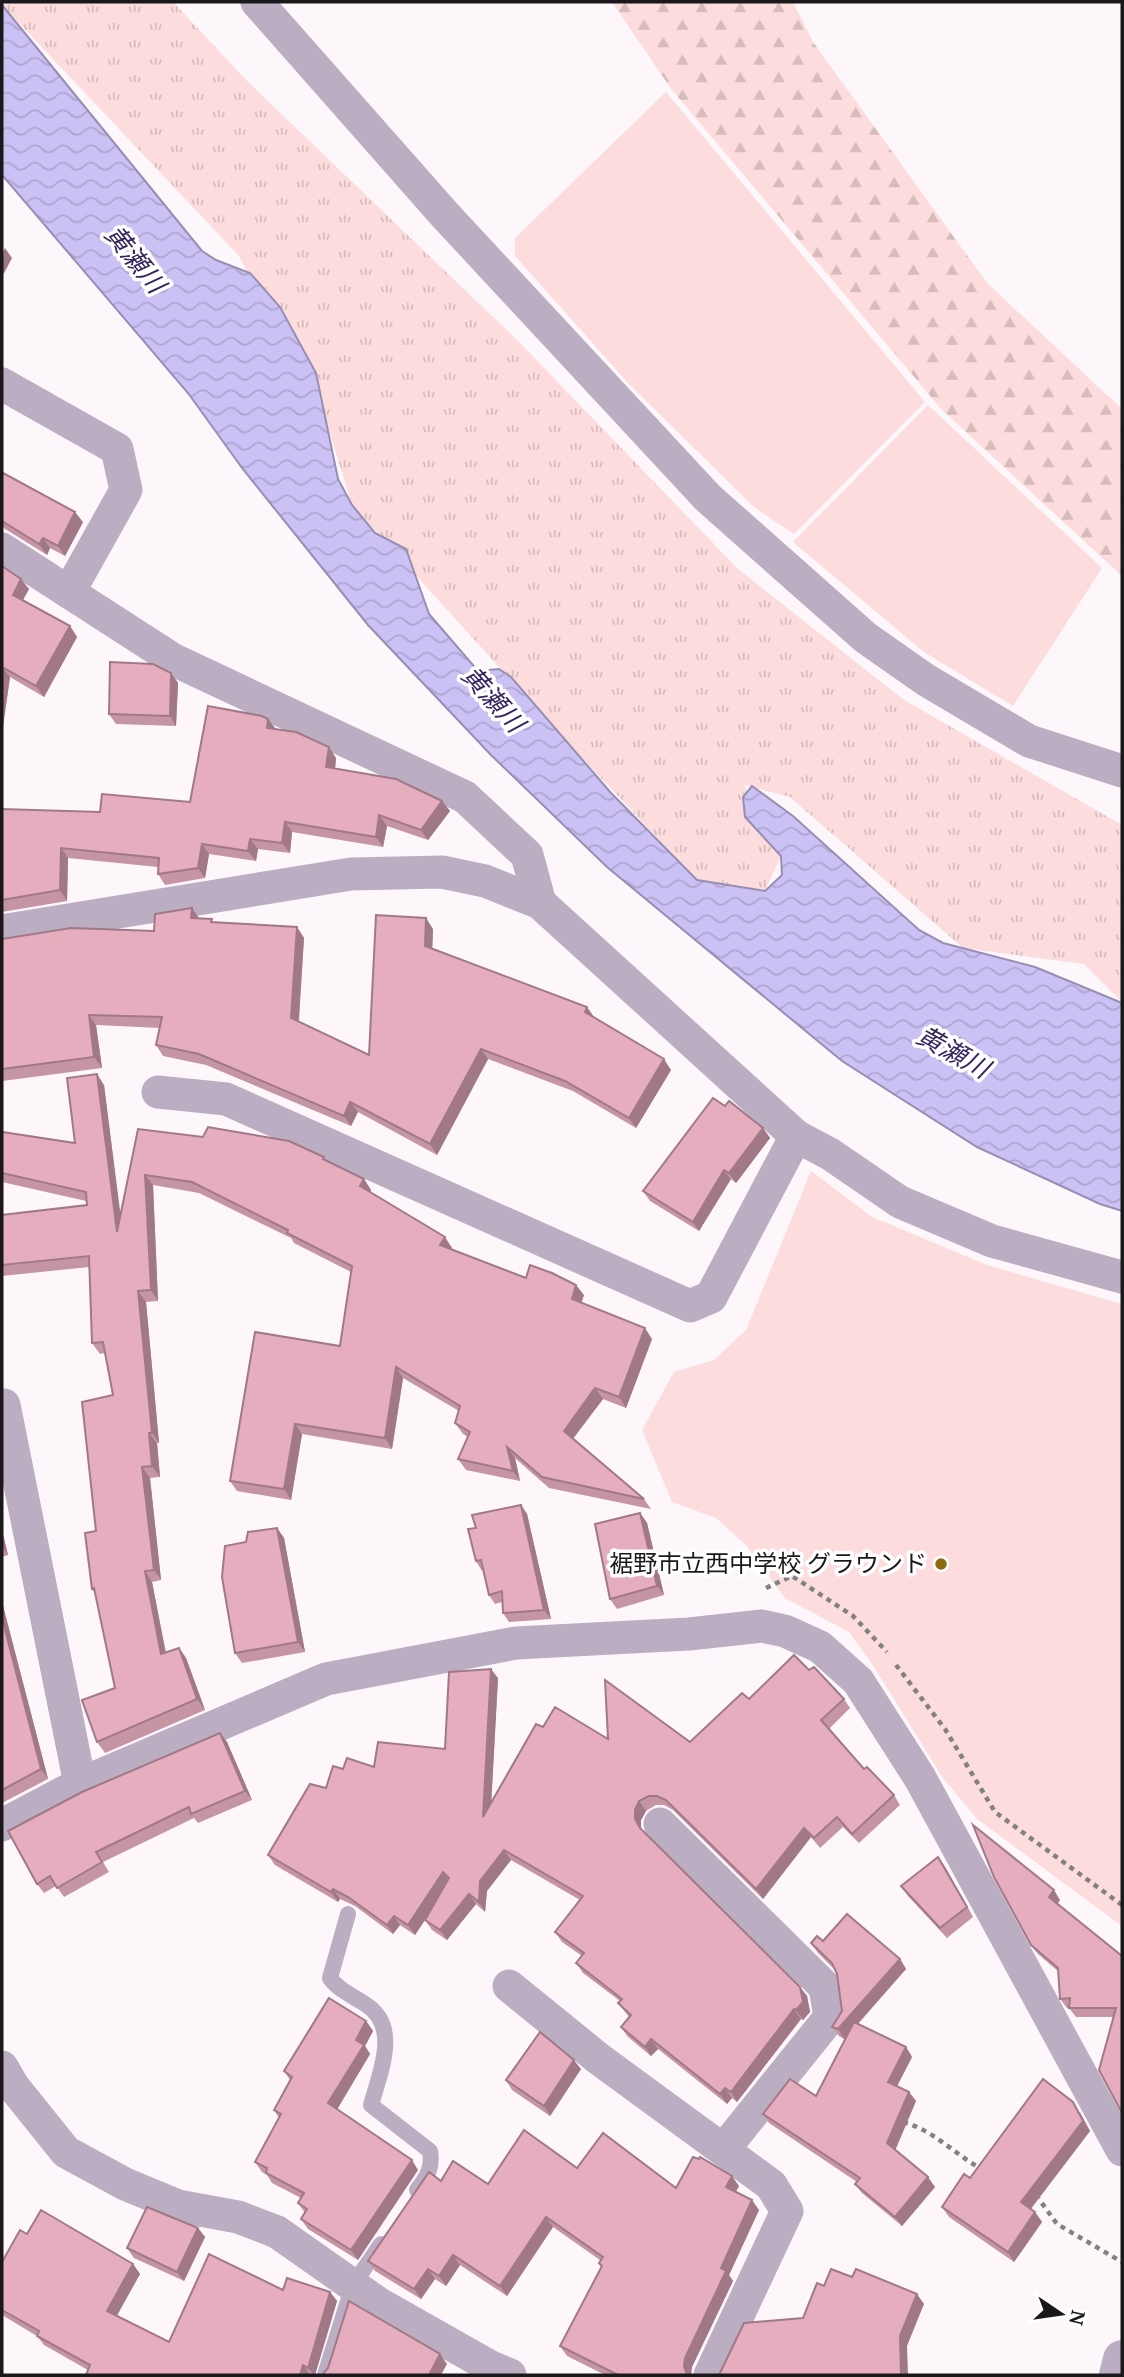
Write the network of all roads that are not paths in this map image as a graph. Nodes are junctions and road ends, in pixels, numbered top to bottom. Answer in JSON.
{"nodes":[{"id":1,"x":257,"y":2,"type":"edge"},
{"id":2,"x":2,"y":384,"type":"edge"},
{"id":3,"x":2,"y":549,"type":"edge"},
{"id":4,"x":69,"y":592,"type":"junction"},
{"id":5,"x":1122,"y":771,"type":"edge"},
{"id":6,"x":540,"y":903,"type":"junction"},
{"id":7,"x":2,"y":931,"type":"edge"},
{"id":8,"x":158,"y":1092,"type":"dead end"},
{"id":9,"x":796,"y":1136,"type":"junction"},
{"id":10,"x":1122,"y":1277,"type":"edge"},
{"id":11,"x":2,"y":1405,"type":"edge"},
{"id":12,"x":80,"y":1784,"type":"junction"},
{"id":13,"x":660,"y":1824,"type":"dead end"},
{"id":14,"x":2,"y":1825,"type":"edge"},
{"id":15,"x":348,"y":1914,"type":"edge"},
{"id":16,"x":509,"y":1986,"type":"dead end"},
{"id":17,"x":6,"y":2083,"type":"edge"},
{"id":18,"x":724,"y":2149,"type":"junction"},
{"id":19,"x":1122,"y":2150,"type":"edge"},
{"id":20,"x":407,"y":2206,"type":"edge"},
{"id":21,"x":391,"y":2229,"type":"edge"},
{"id":22,"x":353,"y":2285,"type":"junction"},
{"id":23,"x":1122,"y":2359,"type":"edge"},
{"id":24,"x":325,"y":2375,"type":"edge"},
{"id":25,"x":510,"y":2375,"type":"edge"},
{"id":26,"x":709,"y":2375,"type":"edge"},
{"id":27,"x":1118,"y":2375,"type":"edge"}],
"edges":[{"from":1,"to":5,"type":"street"},
{"from":2,"to":4,"type":"street"},
{"from":3,"to":4,"type":"street"},
{"from":4,"to":6,"type":"street"},
{"from":6,"to":7,"type":"street"},
{"from":6,"to":9,"type":"street"},
{"from":8,"to":9,"type":"street"},
{"from":9,"to":10,"type":"street"},
{"from":11,"to":12,"type":"street"},
{"from":12,"to":14,"type":"street"},
{"from":12,"to":19,"type":"street"},
{"from":13,"to":18,"type":"street"},
{"from":15,"to":20,"type":"lane"},
{"from":16,"to":18,"type":"street"},
{"from":17,"to":22,"type":"street"},
{"from":18,"to":26,"type":"street"},
{"from":21,"to":22,"type":"lane"},
{"from":22,"to":24,"type":"lane"},
{"from":22,"to":25,"type":"street"},
{"from":23,"to":27,"type":"street"}]}
